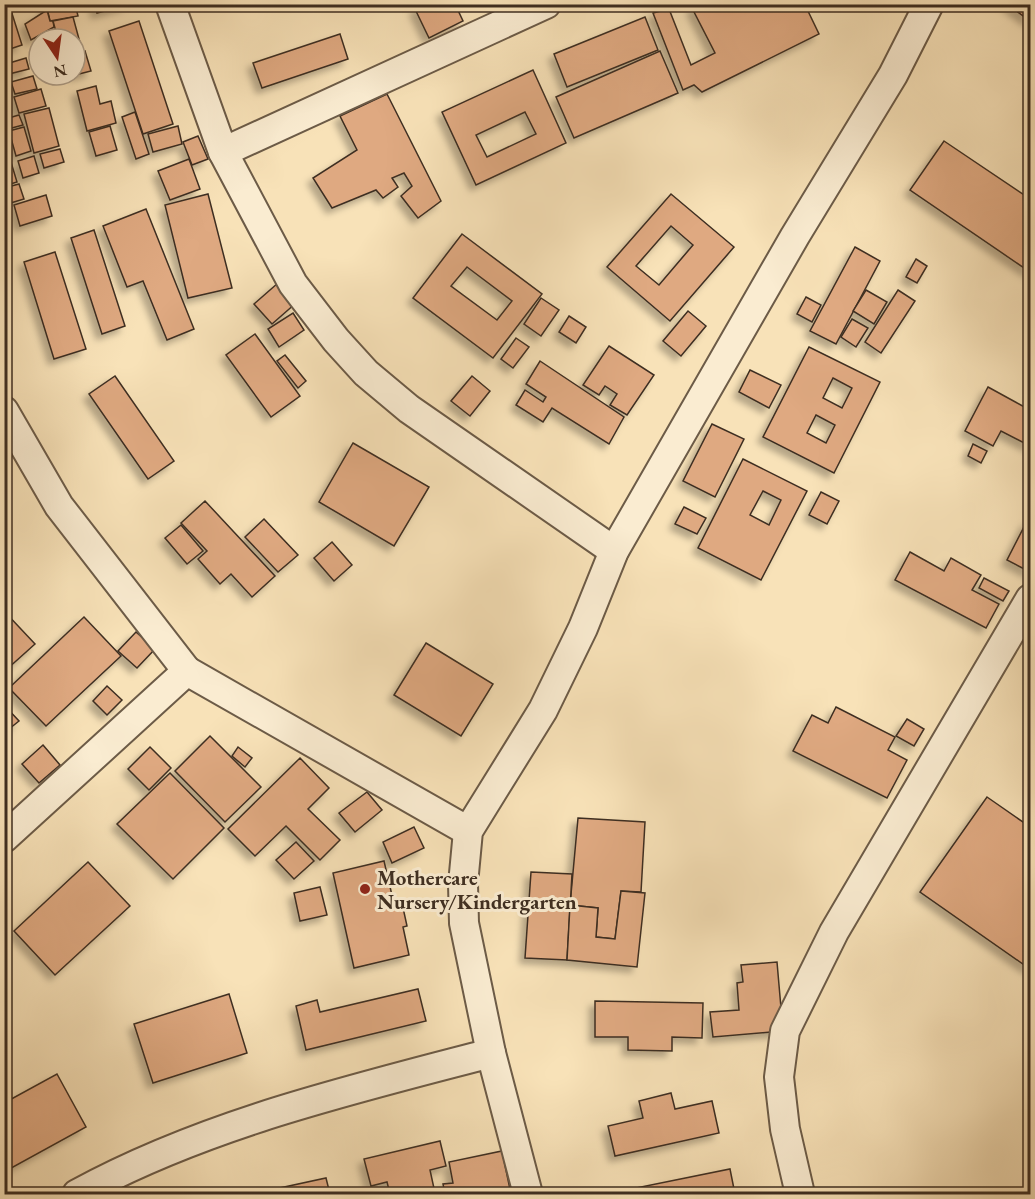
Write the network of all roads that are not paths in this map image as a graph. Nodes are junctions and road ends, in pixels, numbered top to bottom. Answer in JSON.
{"nodes":[{"id":1,"x":170,"y":4,"type":"edge"},
{"id":2,"x":546,"y":4,"type":"edge"},
{"id":3,"x":929,"y":4,"type":"edge"},
{"id":4,"x":223,"y":152,"type":"junction"},
{"id":5,"x":4,"y":411,"type":"edge"},
{"id":6,"x":614,"y":551,"type":"junction"},
{"id":7,"x":1030,"y":599,"type":"edge"},
{"id":8,"x":187,"y":670,"type":"junction"},
{"id":9,"x":468,"y":831,"type":"junction"},
{"id":10,"x":4,"y":838,"type":"edge"},
{"id":11,"x":491,"y":1053,"type":"junction"},
{"id":12,"x":77,"y":1194,"type":"edge"},
{"id":13,"x":528,"y":1194,"type":"edge"},
{"id":14,"x":800,"y":1194,"type":"edge"}],
"edges":[{"from":1,"to":4,"type":"street"},
{"from":2,"to":4,"type":"street"},
{"from":3,"to":6,"type":"street"},
{"from":4,"to":6,"type":"street"},
{"from":5,"to":8,"type":"street"},
{"from":6,"to":9,"type":"street"},
{"from":7,"to":14,"type":"street"},
{"from":8,"to":9,"type":"street"},
{"from":8,"to":10,"type":"street"},
{"from":9,"to":11,"type":"street"},
{"from":11,"to":12,"type":"street"},
{"from":11,"to":13,"type":"street"}]}
